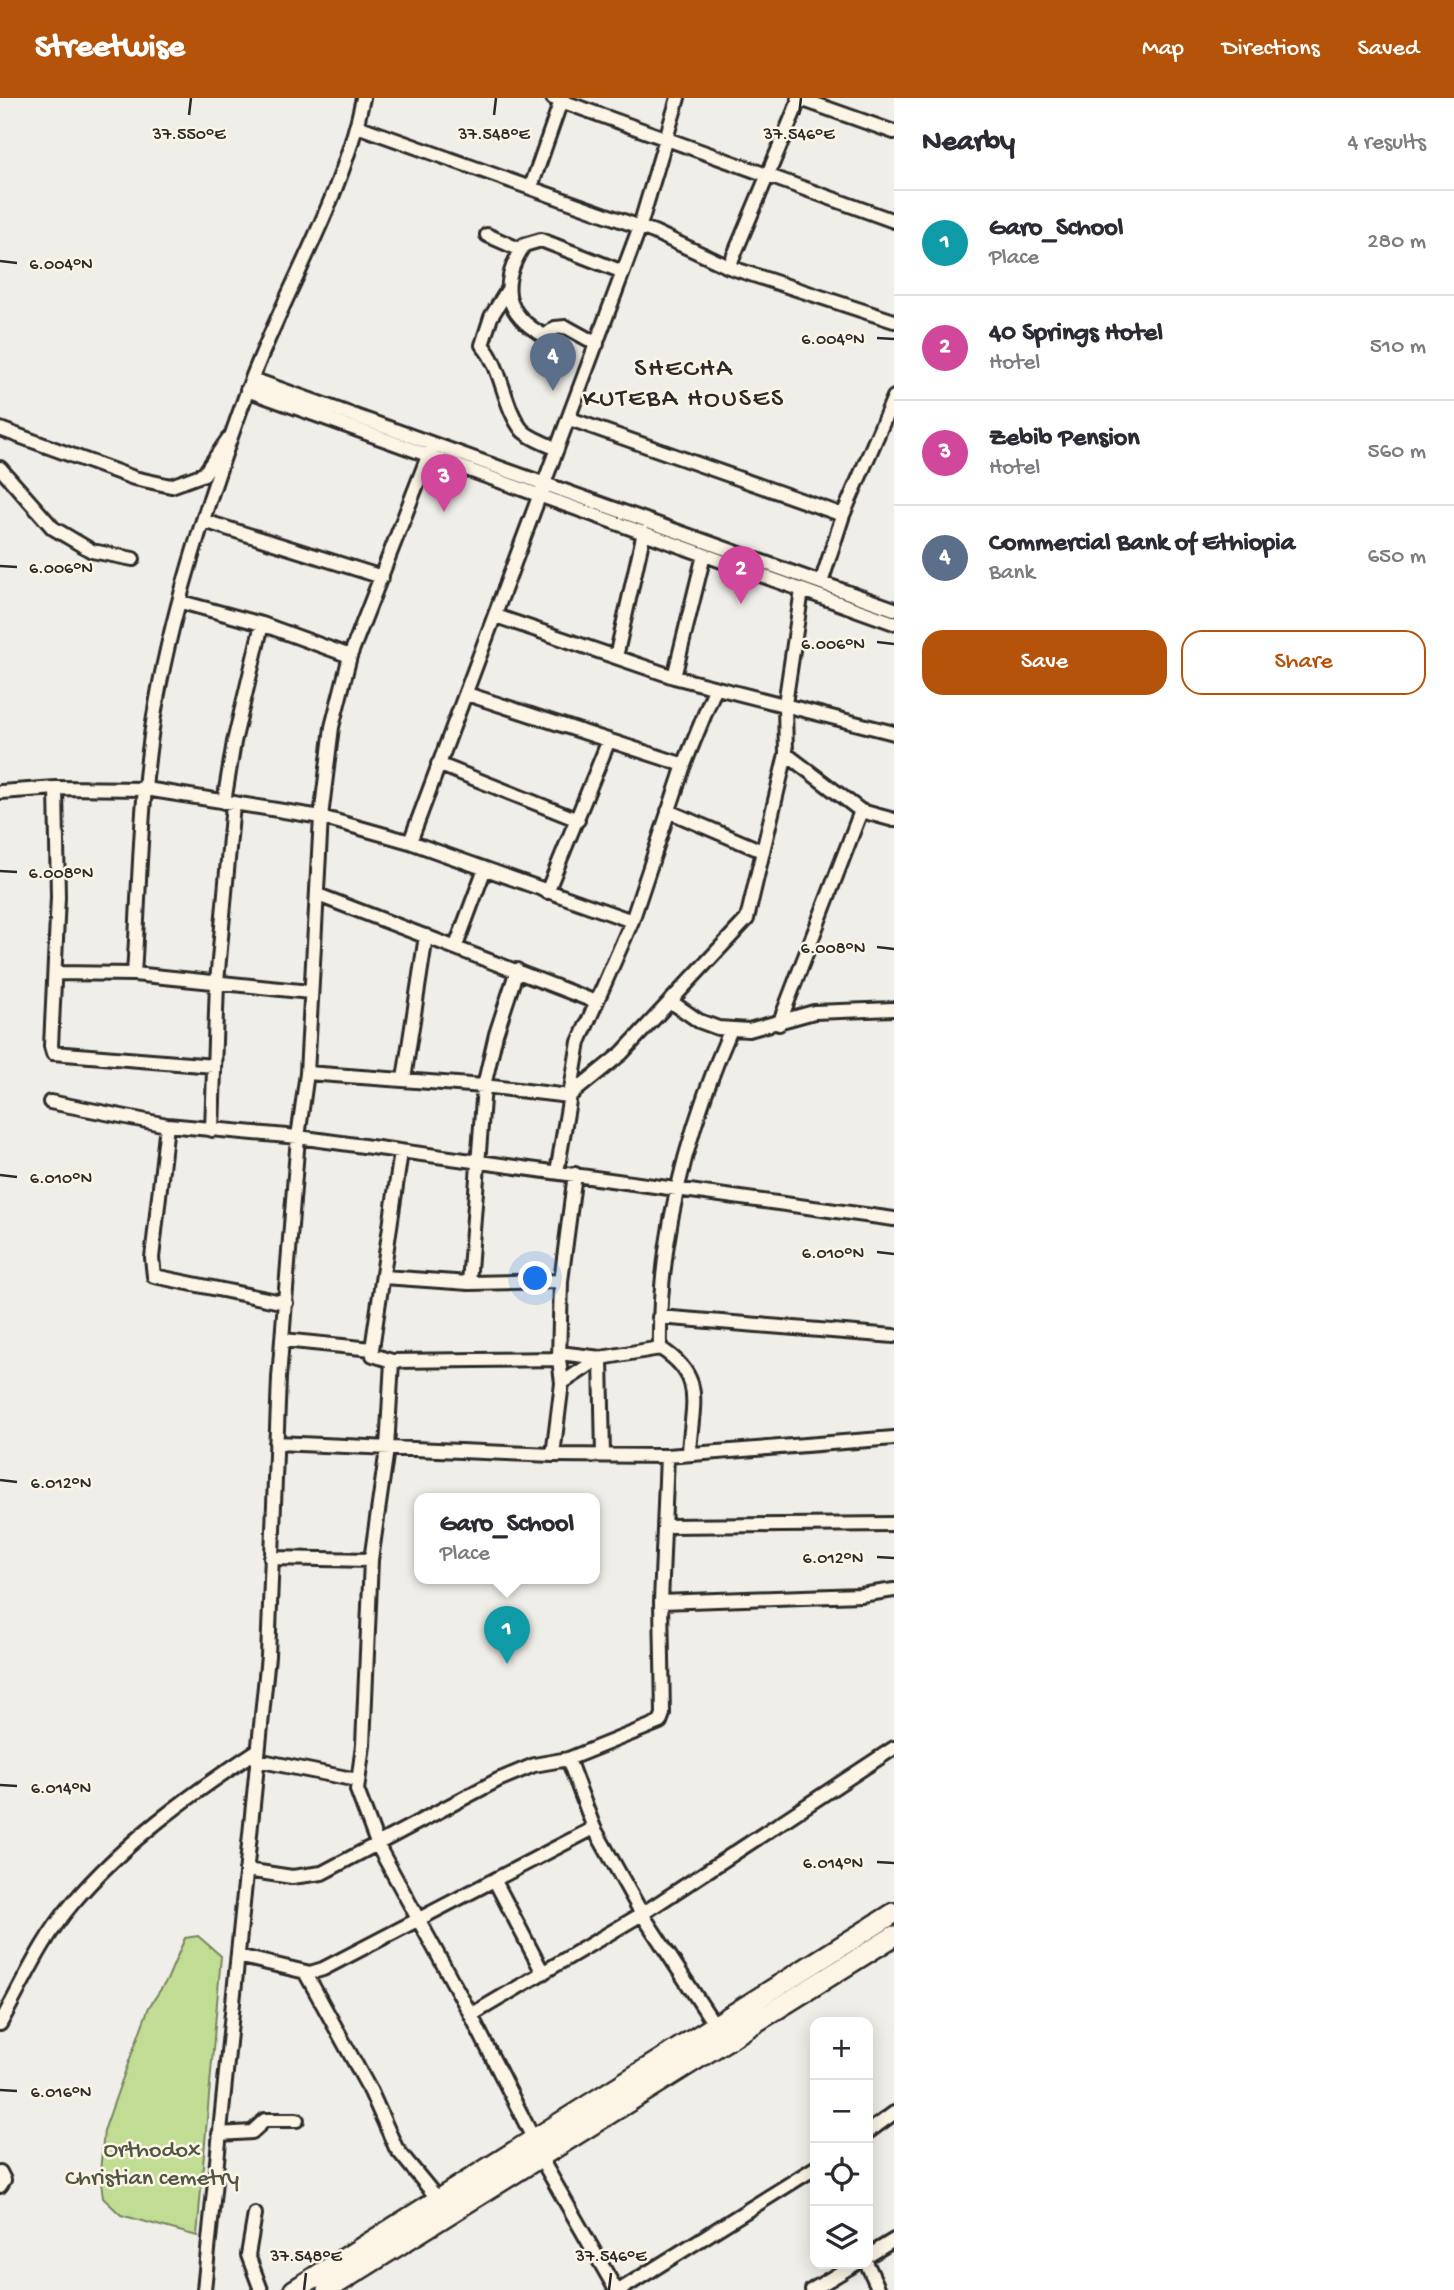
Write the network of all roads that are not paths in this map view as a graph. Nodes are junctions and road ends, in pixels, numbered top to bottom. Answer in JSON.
{"nodes":[{"id":1,"x":363,"y":98,"type":"edge"},
{"id":2,"x":678,"y":98,"type":"edge"},
{"id":3,"x":799,"y":98,"type":"edge"},
{"id":4,"x":558,"y":99,"type":"edge"},
{"id":5,"x":357,"y":126,"type":"junction"},
{"id":6,"x":894,"y":132,"type":"edge"},
{"id":7,"x":663,"y":139,"type":"junction"},
{"id":8,"x":769,"y":174,"type":"junction"},
{"id":9,"x":531,"y":187,"type":"junction"},
{"id":10,"x":894,"y":221,"type":"edge"},
{"id":11,"x":639,"y":229,"type":"junction"},
{"id":12,"x":487,"y":235,"type":"dead end"},
{"id":13,"x":521,"y":250,"type":"junction"},
{"id":14,"x":729,"y":267,"type":"junction"},
{"id":15,"x":623,"y":272,"type":"junction"},
{"id":16,"x":507,"y":291,"type":"junction"},
{"id":17,"x":894,"y":321,"type":"edge"},
{"id":18,"x":597,"y":344,"type":"junction"},
{"id":19,"x":250,"y":385,"type":"junction"},
{"id":20,"x":894,"y":397,"type":"edge"},
{"id":21,"x":570,"y":419,"type":"junction"},
{"id":22,"x":238,"y":424,"type":"junction"},
{"id":23,"x":2,"y":426,"type":"edge"},
{"id":24,"x":557,"y":449,"type":"junction"},
{"id":25,"x":430,"y":452,"type":"junction"},
{"id":26,"x":0,"y":468,"type":"edge"},
{"id":27,"x":540,"y":489,"type":"junction"},
{"id":28,"x":843,"y":515,"type":"junction"},
{"id":29,"x":204,"y":521,"type":"junction"},
{"id":30,"x":645,"y":532,"type":"junction"},
{"id":31,"x":704,"y":555,"type":"junction"},
{"id":32,"x":133,"y":559,"type":"dead end"},
{"id":33,"x":382,"y":577,"type":"junction"},
{"id":34,"x":821,"y":583,"type":"junction"},
{"id":35,"x":802,"y":590,"type":"junction"},
{"id":36,"x":181,"y":602,"type":"junction"},
{"id":37,"x":894,"y":609,"type":"edge"},
{"id":38,"x":496,"y":616,"type":"junction"},
{"id":39,"x":894,"y":623,"type":"edge"},
{"id":40,"x":262,"y":624,"type":"junction"},
{"id":41,"x":350,"y":656,"type":"junction"},
{"id":42,"x":616,"y":657,"type":"junction"},
{"id":43,"x":674,"y":677,"type":"junction"},
{"id":44,"x":715,"y":690,"type":"junction"},
{"id":45,"x":467,"y":694,"type":"junction"},
{"id":46,"x":785,"y":704,"type":"junction"},
{"id":47,"x":894,"y":733,"type":"edge"},
{"id":48,"x":609,"y":740,"type":"junction"},
{"id":49,"x":786,"y":754,"type":"junction"},
{"id":50,"x":438,"y":764,"type":"junction"},
{"id":51,"x":684,"y":765,"type":"junction"},
{"id":52,"x":56,"y":788,"type":"junction"},
{"id":53,"x":146,"y":789,"type":"junction"},
{"id":54,"x":1,"y":792,"type":"edge"},
{"id":55,"x":229,"y":803,"type":"junction"},
{"id":56,"x":668,"y":811,"type":"junction"},
{"id":57,"x":861,"y":811,"type":"junction"},
{"id":58,"x":321,"y":817,"type":"junction"},
{"id":59,"x":578,"y":820,"type":"junction"},
{"id":60,"x":894,"y":820,"type":"edge"},
{"id":61,"x":410,"y":842,"type":"junction"},
{"id":62,"x":762,"y":851,"type":"junction"},
{"id":63,"x":484,"y":871,"type":"junction"},
{"id":64,"x":547,"y":892,"type":"junction"},
{"id":65,"x":318,"y":895,"type":"junction"},
{"id":66,"x":632,"y":921,"type":"junction"},
{"id":67,"x":426,"y":936,"type":"junction"},
{"id":68,"x":456,"y":946,"type":"junction"},
{"id":69,"x":517,"y":970,"type":"junction"},
{"id":70,"x":55,"y":972,"type":"junction"},
{"id":71,"x":134,"y":974,"type":"junction"},
{"id":72,"x":217,"y":982,"type":"junction"},
{"id":73,"x":310,"y":992,"type":"junction"},
{"id":74,"x":670,"y":1000,"type":"junction"},
{"id":75,"x":596,"y":1002,"type":"junction"},
{"id":76,"x":894,"y":1009,"type":"edge"},
{"id":77,"x":779,"y":1024,"type":"junction"},
{"id":78,"x":731,"y":1029,"type":"junction"},
{"id":79,"x":214,"y":1066,"type":"junction"},
{"id":80,"x":307,"y":1073,"type":"junction"},
{"id":81,"x":404,"y":1079,"type":"junction"},
{"id":82,"x":484,"y":1086,"type":"junction"},
{"id":83,"x":569,"y":1097,"type":"junction"},
{"id":84,"x":50,"y":1102,"type":"dead end"},
{"id":85,"x":167,"y":1125,"type":"junction"},
{"id":86,"x":212,"y":1130,"type":"junction"},
{"id":87,"x":298,"y":1137,"type":"junction"},
{"id":88,"x":401,"y":1152,"type":"junction"},
{"id":89,"x":480,"y":1163,"type":"junction"},
{"id":90,"x":557,"y":1172,"type":"junction"},
{"id":91,"x":575,"y":1174,"type":"junction"},
{"id":92,"x":675,"y":1189,"type":"junction"},
{"id":93,"x":894,"y":1219,"type":"edge"},
{"id":94,"x":384,"y":1277,"type":"junction"},
{"id":95,"x":561,"y":1281,"type":"junction"},
{"id":96,"x":469,"y":1283,"type":"junction"},
{"id":97,"x":286,"y":1303,"type":"junction"},
{"id":98,"x":659,"y":1317,"type":"junction"},
{"id":99,"x":894,"y":1336,"type":"edge"},
{"id":100,"x":283,"y":1340,"type":"junction"},
{"id":101,"x":660,"y":1348,"type":"junction"},
{"id":102,"x":372,"y":1349,"type":"junction"},
{"id":103,"x":559,"y":1356,"type":"junction"},
{"id":104,"x":601,"y":1358,"type":"junction"},
{"id":105,"x":392,"y":1362,"type":"junction"},
{"id":106,"x":562,"y":1383,"type":"junction"},
{"id":107,"x":894,"y":1438,"type":"edge"},
{"id":108,"x":276,"y":1443,"type":"junction"},
{"id":109,"x":387,"y":1449,"type":"junction"},
{"id":110,"x":689,"y":1452,"type":"junction"},
{"id":111,"x":553,"y":1455,"type":"junction"},
{"id":112,"x":603,"y":1455,"type":"junction"},
{"id":113,"x":667,"y":1456,"type":"junction"},
{"id":114,"x":894,"y":1524,"type":"edge"},
{"id":115,"x":666,"y":1526,"type":"junction"},
{"id":116,"x":271,"y":1558,"type":"junction"},
{"id":117,"x":372,"y":1560,"type":"junction"},
{"id":118,"x":894,"y":1590,"type":"edge"},
{"id":119,"x":662,"y":1602,"type":"junction"},
{"id":120,"x":894,"y":1748,"type":"edge"},
{"id":121,"x":258,"y":1755,"type":"junction"},
{"id":122,"x":568,"y":1759,"type":"junction"},
{"id":123,"x":357,"y":1780,"type":"junction"},
{"id":124,"x":594,"y":1828,"type":"junction"},
{"id":125,"x":377,"y":1846,"type":"junction"},
{"id":126,"x":246,"y":1870,"type":"junction"},
{"id":127,"x":495,"y":1881,"type":"junction"},
{"id":128,"x":894,"y":1913,"type":"edge"},
{"id":129,"x":642,"y":1914,"type":"junction"},
{"id":130,"x":419,"y":1919,"type":"junction"},
{"id":131,"x":894,"y":1936,"type":"edge"},
{"id":132,"x":238,"y":1956,"type":"junction"},
{"id":133,"x":305,"y":1972,"type":"junction"},
{"id":134,"x":543,"y":1973,"type":"junction"},
{"id":135,"x":471,"y":2015,"type":"junction"},
{"id":136,"x":0,"y":2024,"type":"edge"},
{"id":137,"x":720,"y":2033,"type":"junction"},
{"id":138,"x":894,"y":2113,"type":"edge"},
{"id":139,"x":298,"y":2120,"type":"dead end"},
{"id":140,"x":873,"y":2128,"type":"edge"},
{"id":141,"x":219,"y":2134,"type":"junction"},
{"id":142,"x":537,"y":2149,"type":"junction"},
{"id":143,"x":810,"y":2171,"type":"edge"},
{"id":144,"x":0,"y":2172,"type":"edge"},
{"id":145,"x":0,"y":2186,"type":"edge"},
{"id":146,"x":436,"y":2200,"type":"junction"},
{"id":147,"x":453,"y":2212,"type":"junction"},
{"id":148,"x":255,"y":2214,"type":"dead end"},
{"id":149,"x":894,"y":2240,"type":"edge"},
{"id":150,"x":873,"y":2252,"type":"edge"},
{"id":151,"x":873,"y":2267,"type":"edge"},
{"id":152,"x":847,"y":2269,"type":"edge"},
{"id":153,"x":339,"y":2287,"type":"edge"},
{"id":154,"x":204,"y":2290,"type":"edge"},
{"id":155,"x":261,"y":2290,"type":"edge"},
{"id":156,"x":294,"y":2290,"type":"edge"},
{"id":157,"x":618,"y":2290,"type":"edge"},
{"id":158,"x":811,"y":2290,"type":"edge"},
{"id":159,"x":880,"y":2290,"type":"edge"}],
"edges":[{"from":1,"to":5,"type":"street"},
{"from":2,"to":7,"type":"street"},
{"from":3,"to":6,"type":"street"},
{"from":3,"to":8,"type":"street"},
{"from":4,"to":7,"type":"street"},
{"from":4,"to":9,"type":"street"},
{"from":5,"to":9,"type":"street"},
{"from":5,"to":19,"type":"street"},
{"from":7,"to":8,"type":"street"},
{"from":7,"to":11,"type":"street"},
{"from":8,"to":10,"type":"street"},
{"from":8,"to":14,"type":"street"},
{"from":9,"to":11,"type":"street"},
{"from":11,"to":14,"type":"street"},
{"from":11,"to":15,"type":"street"},
{"from":12,"to":13,"type":"street"},
{"from":13,"to":15,"type":"street"},
{"from":13,"to":16,"type":"street"},
{"from":14,"to":17,"type":"street"},
{"from":15,"to":18,"type":"street"},
{"from":16,"to":18,"type":"street"},
{"from":16,"to":24,"type":"street"},
{"from":18,"to":21,"type":"street"},
{"from":19,"to":22,"type":"street"},
{"from":19,"to":25,"type":"street"},
{"from":20,"to":28,"type":"street"},
{"from":21,"to":24,"type":"street"},
{"from":21,"to":28,"type":"street"},
{"from":22,"to":23,"type":"street"},
{"from":22,"to":29,"type":"street"},
{"from":24,"to":27,"type":"street"},
{"from":25,"to":27,"type":"street"},
{"from":25,"to":33,"type":"street"},
{"from":26,"to":32,"type":"street"},
{"from":27,"to":30,"type":"street"},
{"from":27,"to":34,"type":"street"},
{"from":27,"to":38,"type":"street"},
{"from":28,"to":34,"type":"street"},
{"from":29,"to":33,"type":"street"},
{"from":29,"to":36,"type":"street"},
{"from":30,"to":31,"type":"street"},
{"from":30,"to":42,"type":"street"},
{"from":31,"to":35,"type":"street"},
{"from":31,"to":43,"type":"street"},
{"from":33,"to":41,"type":"street"},
{"from":34,"to":37,"type":"street"},
{"from":35,"to":39,"type":"street"},
{"from":35,"to":46,"type":"street"},
{"from":36,"to":40,"type":"street"},
{"from":36,"to":53,"type":"street"},
{"from":38,"to":42,"type":"street"},
{"from":38,"to":45,"type":"street"},
{"from":40,"to":41,"type":"street"},
{"from":40,"to":55,"type":"street"},
{"from":41,"to":58,"type":"street"},
{"from":42,"to":43,"type":"street"},
{"from":43,"to":44,"type":"street"},
{"from":44,"to":46,"type":"street"},
{"from":44,"to":51,"type":"street"},
{"from":45,"to":48,"type":"street"},
{"from":45,"to":50,"type":"street"},
{"from":46,"to":47,"type":"street"},
{"from":46,"to":49,"type":"street"},
{"from":48,"to":51,"type":"street"},
{"from":48,"to":59,"type":"street"},
{"from":49,"to":57,"type":"street"},
{"from":49,"to":62,"type":"street"},
{"from":50,"to":59,"type":"street"},
{"from":50,"to":61,"type":"street"},
{"from":51,"to":56,"type":"street"},
{"from":52,"to":53,"type":"street"},
{"from":52,"to":54,"type":"street"},
{"from":52,"to":70,"type":"street"},
{"from":53,"to":55,"type":"street"},
{"from":53,"to":71,"type":"street"},
{"from":55,"to":58,"type":"street"},
{"from":55,"to":72,"type":"street"},
{"from":56,"to":62,"type":"street"},
{"from":56,"to":66,"type":"street"},
{"from":57,"to":60,"type":"street"},
{"from":57,"to":77,"type":"street"},
{"from":58,"to":61,"type":"street"},
{"from":58,"to":65,"type":"street"},
{"from":59,"to":64,"type":"street"},
{"from":61,"to":63,"type":"street"},
{"from":62,"to":74,"type":"street"},
{"from":63,"to":64,"type":"street"},
{"from":63,"to":68,"type":"street"},
{"from":64,"to":66,"type":"street"},
{"from":65,"to":67,"type":"street"},
{"from":65,"to":73,"type":"street"},
{"from":66,"to":75,"type":"street"},
{"from":67,"to":68,"type":"street"},
{"from":67,"to":81,"type":"street"},
{"from":68,"to":69,"type":"street"},
{"from":69,"to":75,"type":"street"},
{"from":69,"to":82,"type":"street"},
{"from":70,"to":71,"type":"street"},
{"from":70,"to":79,"type":"street"},
{"from":71,"to":72,"type":"street"},
{"from":72,"to":73,"type":"street"},
{"from":72,"to":79,"type":"street"},
{"from":73,"to":80,"type":"street"},
{"from":74,"to":78,"type":"street"},
{"from":74,"to":83,"type":"street"},
{"from":75,"to":83,"type":"street"},
{"from":76,"to":77,"type":"street"},
{"from":77,"to":78,"type":"street"},
{"from":78,"to":92,"type":"street"},
{"from":79,"to":86,"type":"street"},
{"from":80,"to":81,"type":"street"},
{"from":80,"to":87,"type":"street"},
{"from":81,"to":82,"type":"street"},
{"from":82,"to":83,"type":"street"},
{"from":82,"to":89,"type":"street"},
{"from":83,"to":90,"type":"street"},
{"from":84,"to":85,"type":"street"},
{"from":85,"to":86,"type":"street"},
{"from":85,"to":97,"type":"street"},
{"from":86,"to":87,"type":"street"},
{"from":87,"to":88,"type":"street"},
{"from":87,"to":97,"type":"street"},
{"from":88,"to":89,"type":"street"},
{"from":88,"to":94,"type":"street"},
{"from":89,"to":90,"type":"street"},
{"from":89,"to":96,"type":"street"},
{"from":90,"to":91,"type":"street"},
{"from":91,"to":92,"type":"street"},
{"from":91,"to":95,"type":"street"},
{"from":92,"to":93,"type":"street"},
{"from":92,"to":98,"type":"street"},
{"from":94,"to":96,"type":"street"},
{"from":94,"to":102,"type":"street"},
{"from":95,"to":96,"type":"street"},
{"from":95,"to":103,"type":"street"},
{"from":97,"to":100,"type":"street"},
{"from":98,"to":99,"type":"street"},
{"from":98,"to":101,"type":"street"},
{"from":100,"to":102,"type":"street"},
{"from":100,"to":108,"type":"street"},
{"from":101,"to":104,"type":"street"},
{"from":101,"to":110,"type":"street"},
{"from":102,"to":105,"type":"street"},
{"from":103,"to":104,"type":"street"},
{"from":103,"to":105,"type":"street"},
{"from":103,"to":106,"type":"street"},
{"from":104,"to":106,"type":"street"},
{"from":104,"to":112,"type":"street"},
{"from":105,"to":109,"type":"street"},
{"from":106,"to":111,"type":"street"},
{"from":107,"to":110,"type":"street"},
{"from":108,"to":109,"type":"street"},
{"from":108,"to":116,"type":"street"},
{"from":109,"to":111,"type":"street"},
{"from":109,"to":117,"type":"street"},
{"from":110,"to":113,"type":"street"},
{"from":111,"to":112,"type":"street"},
{"from":112,"to":113,"type":"street"},
{"from":113,"to":115,"type":"street"},
{"from":114,"to":115,"type":"street"},
{"from":115,"to":119,"type":"street"},
{"from":116,"to":117,"type":"street"},
{"from":116,"to":121,"type":"street"},
{"from":117,"to":123,"type":"street"},
{"from":118,"to":119,"type":"street"},
{"from":119,"to":122,"type":"street"},
{"from":120,"to":129,"type":"street"},
{"from":121,"to":123,"type":"street"},
{"from":121,"to":126,"type":"street"},
{"from":121,"to":136,"type":"street"},
{"from":122,"to":124,"type":"street"},
{"from":122,"to":125,"type":"street"},
{"from":123,"to":125,"type":"street"},
{"from":124,"to":127,"type":"street"},
{"from":124,"to":129,"type":"street"},
{"from":125,"to":126,"type":"street"},
{"from":125,"to":130,"type":"street"},
{"from":126,"to":132,"type":"street"},
{"from":127,"to":130,"type":"street"},
{"from":127,"to":134,"type":"street"},
{"from":128,"to":137,"type":"highway"},
{"from":129,"to":134,"type":"street"},
{"from":129,"to":137,"type":"street"},
{"from":130,"to":133,"type":"street"},
{"from":130,"to":135,"type":"street"},
{"from":131,"to":137,"type":"highway"},
{"from":132,"to":133,"type":"street"},
{"from":132,"to":141,"type":"street"},
{"from":133,"to":146,"type":"street"},
{"from":134,"to":135,"type":"street"},
{"from":135,"to":142,"type":"street"},
{"from":137,"to":142,"type":"highway"},
{"from":138,"to":140,"type":"street"},
{"from":139,"to":141,"type":"street"},
{"from":141,"to":154,"type":"street"},
{"from":142,"to":146,"type":"highway"},
{"from":142,"to":147,"type":"highway"},
{"from":142,"to":157,"type":"street"},
{"from":143,"to":157,"type":"street"},
{"from":144,"to":145,"type":"street"},
{"from":146,"to":147,"type":"street"},
{"from":146,"to":156,"type":"highway"},
{"from":147,"to":153,"type":"highway"},
{"from":148,"to":155,"type":"street"},
{"from":149,"to":150,"type":"street"},
{"from":151,"to":159,"type":"street"},
{"from":152,"to":158,"type":"street"}]}
